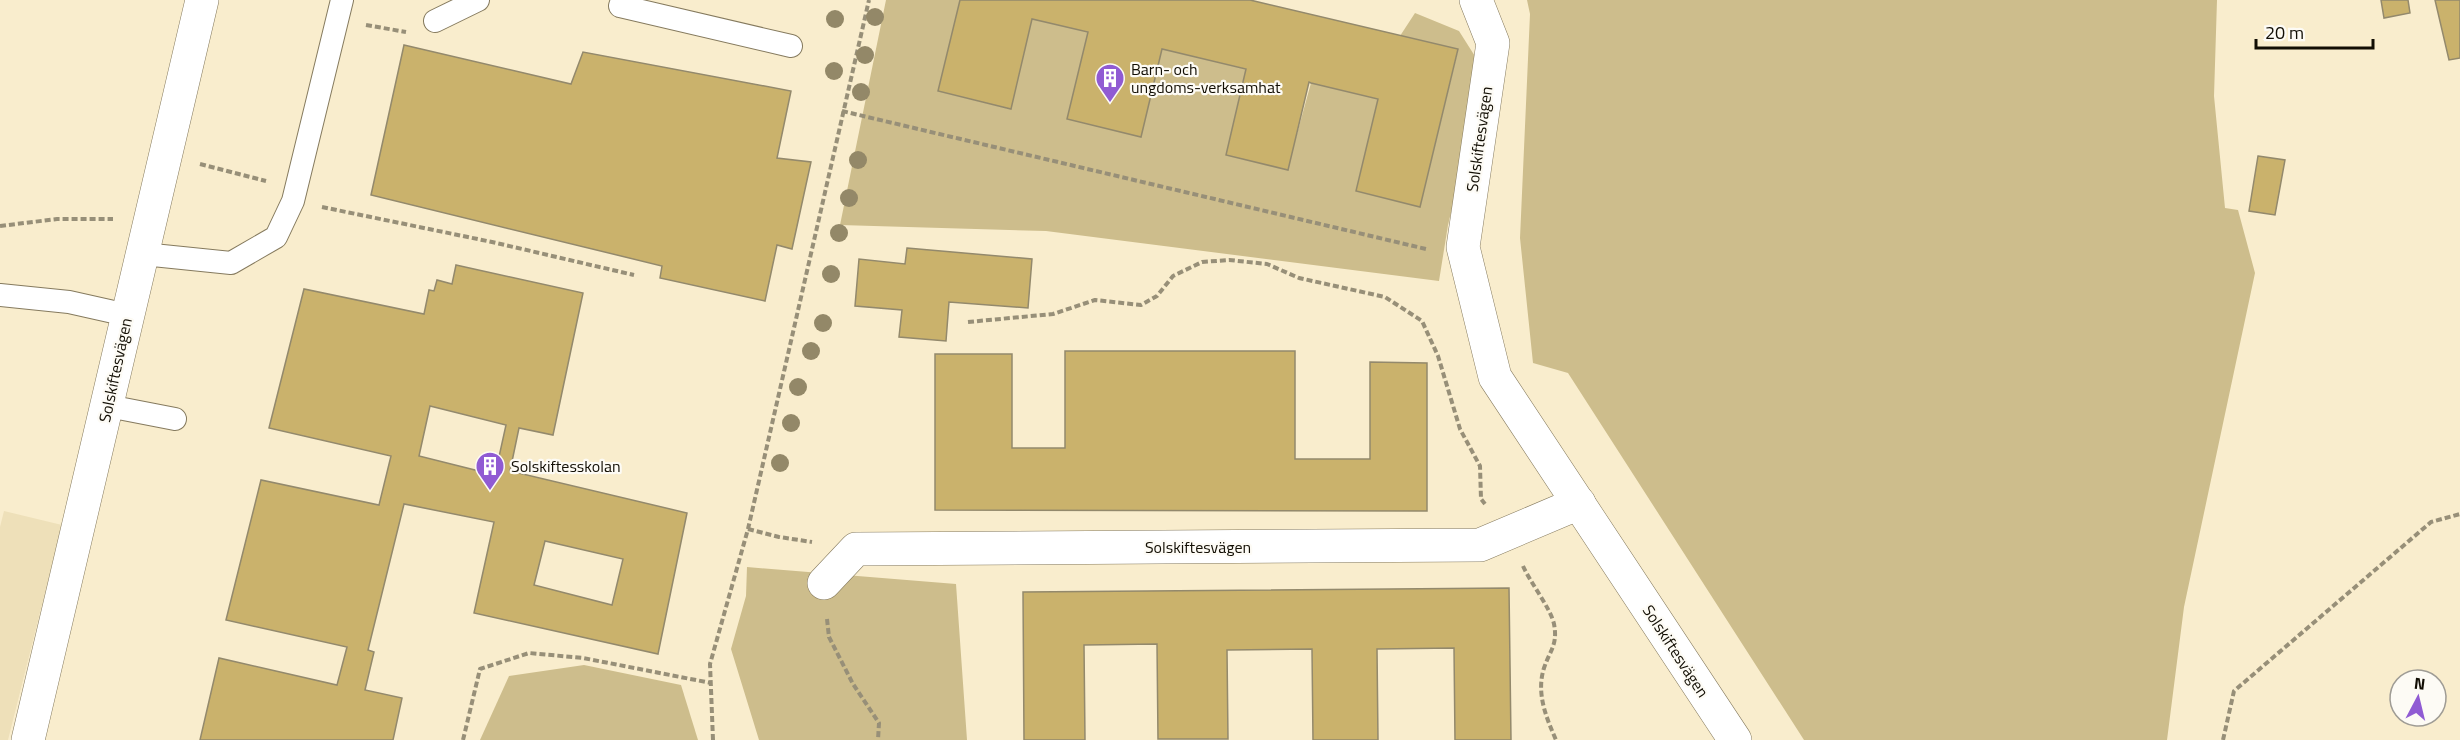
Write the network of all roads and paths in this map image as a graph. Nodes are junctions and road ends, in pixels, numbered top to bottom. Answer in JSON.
{"nodes":[{"id":1,"x":202,"y":0,"type":"edge"},
{"id":2,"x":478,"y":0,"type":"edge"},
{"id":3,"x":622,"y":0,"type":"edge"},
{"id":4,"x":869,"y":0,"type":"edge"},
{"id":5,"x":1476,"y":0,"type":"edge"},
{"id":6,"x":339,"y":10,"type":"edge"},
{"id":7,"x":435,"y":21,"type":"joint"},
{"id":8,"x":791,"y":46,"type":"dead end"},
{"id":9,"x":842,"y":111,"type":"junction"},
{"id":10,"x":165,"y":155,"type":"junction"},
{"id":11,"x":293,"y":201,"type":"junction"},
{"id":12,"x":150,"y":219,"type":"junction"},
{"id":13,"x":0,"y":226,"type":"edge"},
{"id":14,"x":143,"y":254,"type":"junction"},
{"id":15,"x":1465,"y":258,"type":"junction"},
{"id":16,"x":634,"y":275,"type":"dead end"},
{"id":17,"x":0,"y":295,"type":"edge"},
{"id":18,"x":127,"y":315,"type":"junction"},
{"id":19,"x":968,"y":321,"type":"dead end"},
{"id":20,"x":108,"y":406,"type":"junction"},
{"id":21,"x":175,"y":419,"type":"dead end"},
{"id":22,"x":1579,"y":503,"type":"junction"},
{"id":23,"x":2460,"y":514,"type":"edge"},
{"id":24,"x":748,"y":529,"type":"junction"},
{"id":25,"x":1508,"y":534,"type":"junction"},
{"id":26,"x":856,"y":549,"type":"junction"},
{"id":27,"x":824,"y":583,"type":"joint"},
{"id":28,"x":711,"y":683,"type":"junction"},
{"id":29,"x":28,"y":740,"type":"edge"},
{"id":30,"x":463,"y":740,"type":"edge"},
{"id":31,"x":713,"y":740,"type":"edge"},
{"id":32,"x":878,"y":740,"type":"edge"},
{"id":33,"x":1556,"y":740,"type":"edge"},
{"id":34,"x":1735,"y":740,"type":"edge"},
{"id":35,"x":2223,"y":740,"type":"edge"}],
"edges":[{"from":1,"to":10,"type":"street","name":"Solskiftesvägen"},
{"from":2,"to":7,"type":"lane"},
{"from":3,"to":8,"type":"lane"},
{"from":4,"to":9,"type":"path"},
{"from":5,"to":15,"type":"street","name":"Solskiftesvägen"},
{"from":6,"to":7,"type":"path"},
{"from":6,"to":11,"type":"lane"},
{"from":9,"to":15,"type":"path"},
{"from":9,"to":24,"type":"path"},
{"from":10,"to":11,"type":"path"},
{"from":10,"to":12,"type":"street","name":"Solskiftesvägen"},
{"from":11,"to":14,"type":"lane"},
{"from":11,"to":16,"type":"path"},
{"from":12,"to":13,"type":"path"},
{"from":12,"to":14,"type":"street","name":"Solskiftesvägen"},
{"from":14,"to":18,"type":"street","name":"Solskiftesvägen"},
{"from":15,"to":22,"type":"street","name":"Solskiftesvägen"},
{"from":17,"to":18,"type":"lane"},
{"from":18,"to":20,"type":"street","name":"Solskiftesvägen"},
{"from":19,"to":25,"type":"path"},
{"from":20,"to":21,"type":"lane"},
{"from":20,"to":29,"type":"street","name":"Solskiftesvägen"},
{"from":22,"to":25,"type":"street","name":"Solskiftesvägen"},
{"from":22,"to":34,"type":"street","name":"Solskiftesvägen"},
{"from":23,"to":35,"type":"path"},
{"from":24,"to":26,"type":"path"},
{"from":24,"to":28,"type":"path"},
{"from":25,"to":26,"type":"street","name":"Solskiftesvägen"},
{"from":25,"to":33,"type":"path"},
{"from":26,"to":27,"type":"street"},
{"from":27,"to":32,"type":"path"},
{"from":28,"to":30,"type":"path"},
{"from":28,"to":31,"type":"path"}]}
